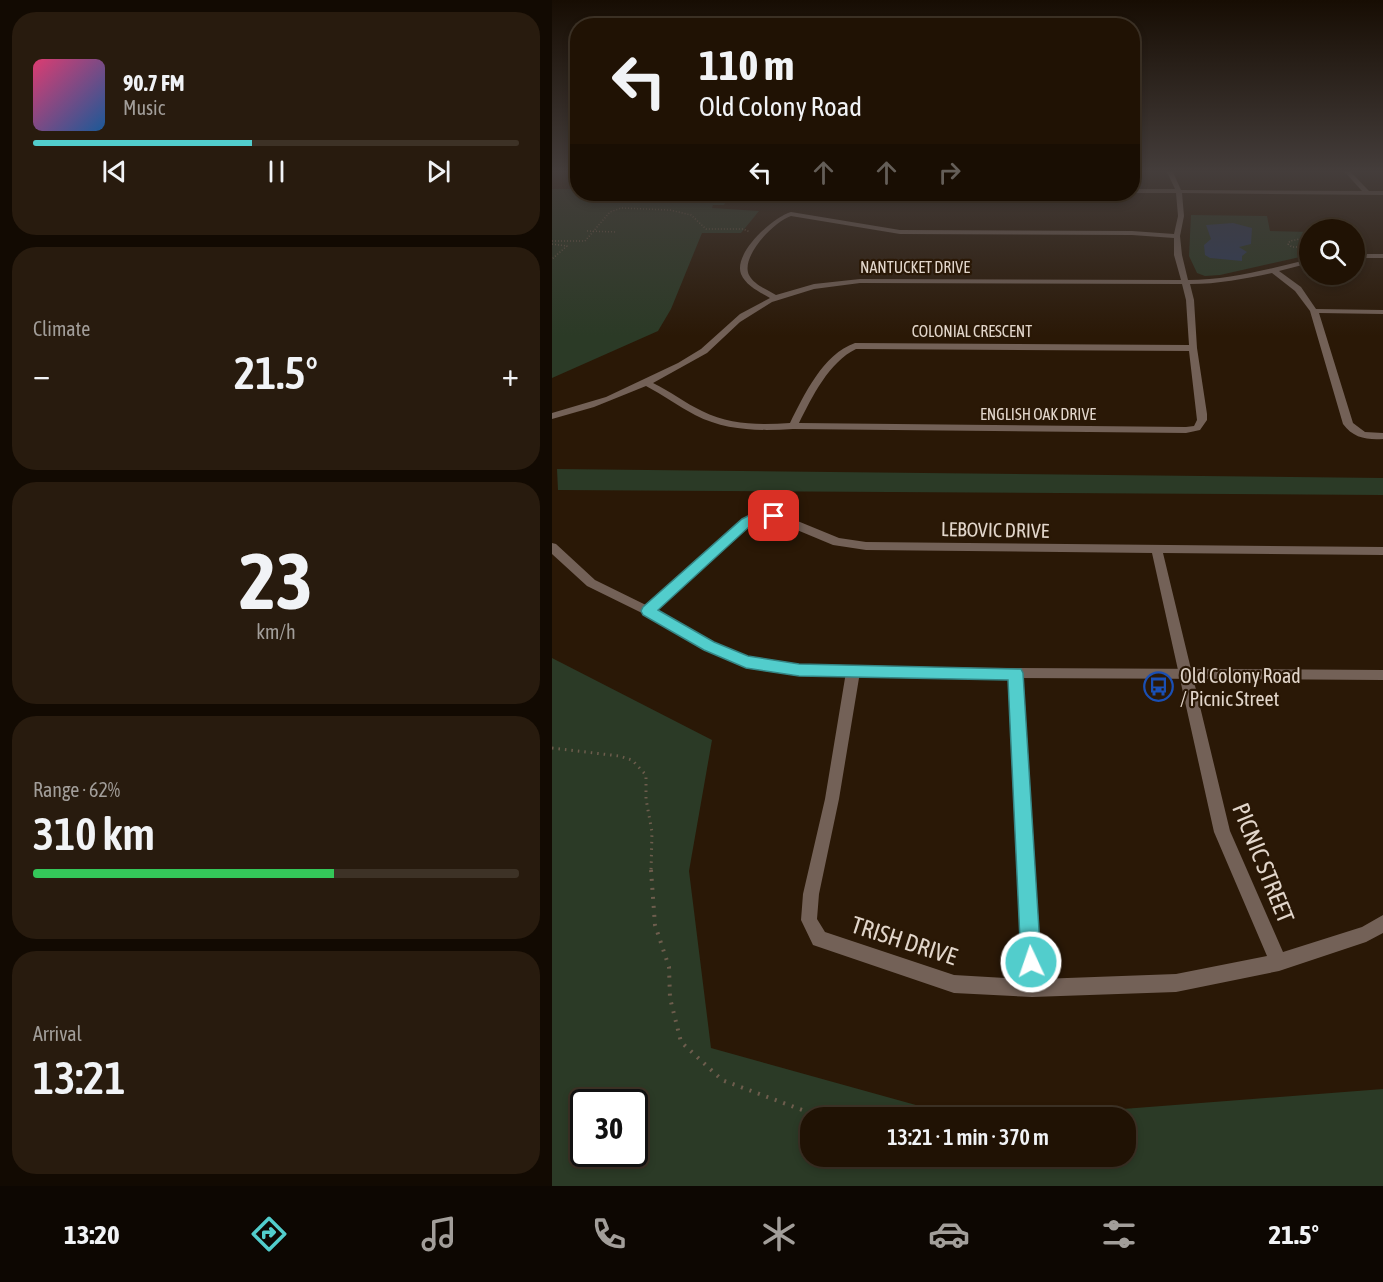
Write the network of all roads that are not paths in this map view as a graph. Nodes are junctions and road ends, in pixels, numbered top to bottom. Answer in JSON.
{"nodes":[{"id":1,"x":772,"y":225,"type":"edge"},
{"id":2,"x":864,"y":225,"type":"edge"},
{"id":3,"x":1179,"y":225,"type":"edge"},
{"id":4,"x":1177,"y":236,"type":"junction"},
{"id":5,"x":1365,"y":256,"type":"edge"},
{"id":6,"x":1383,"y":256,"type":"edge"},
{"id":7,"x":1299,"y":264,"type":"edge"},
{"id":8,"x":1273,"y":270,"type":"junction"},
{"id":9,"x":1185,"y":283,"type":"junction"},
{"id":10,"x":776,"y":298,"type":"junction"},
{"id":11,"x":1314,"y":311,"type":"junction"},
{"id":12,"x":1383,"y":312,"type":"edge"},
{"id":13,"x":1193,"y":348,"type":"junction"},
{"id":14,"x":647,"y":382,"type":"junction"},
{"id":15,"x":552,"y":416,"type":"edge"},
{"id":16,"x":793,"y":426,"type":"junction"},
{"id":17,"x":1383,"y":436,"type":"edge"},
{"id":18,"x":552,"y":547,"type":"edge"},
{"id":19,"x":1157,"y":550,"type":"junction"},
{"id":20,"x":1383,"y":551,"type":"edge"},
{"id":21,"x":648,"y":611,"type":"junction"},
{"id":22,"x":853,"y":672,"type":"junction"},
{"id":23,"x":1015,"y":673,"type":"junction"},
{"id":24,"x":1184,"y":674,"type":"junction"},
{"id":25,"x":1383,"y":675,"type":"edge"},
{"id":26,"x":1383,"y":923,"type":"edge"},
{"id":27,"x":1279,"y":962,"type":"junction"},
{"id":28,"x":1032,"y":988,"type":"junction"}],
"edges":[{"from":1,"to":10,"type":"street"},
{"from":2,"to":4,"type":"street"},
{"from":3,"to":4,"type":"street","name":"ENGLISH OAK DRIVE"},
{"from":4,"to":9,"type":"street","name":"ENGLISH OAK DRIVE"},
{"from":5,"to":6,"type":"street"},
{"from":7,"to":8,"type":"street","name":"NANTUCKET DRIVE"},
{"from":8,"to":9,"type":"street","name":"NANTUCKET DRIVE"},
{"from":8,"to":11,"type":"street"},
{"from":9,"to":10,"type":"street","name":"NANTUCKET DRIVE"},
{"from":9,"to":13,"type":"street","name":"ENGLISH OAK DRIVE"},
{"from":10,"to":14,"type":"street","name":"NANTUCKET DRIVE"},
{"from":11,"to":12,"type":"street"},
{"from":11,"to":17,"type":"street"},
{"from":13,"to":16,"type":"street","name":"COLONIAL CRESCENT"},
{"from":13,"to":16,"type":"street","name":"ENGLISH OAK DRIVE"},
{"from":14,"to":15,"type":"street","name":"NANTUCKET DRIVE"},
{"from":14,"to":16,"type":"street","name":"ENGLISH OAK DRIVE"},
{"from":18,"to":21,"type":"street"},
{"from":19,"to":20,"type":"street","name":"LEBOVIC DRIVE"},
{"from":19,"to":21,"type":"street","name":"LEBOVIC DRIVE"},
{"from":19,"to":24,"type":"street","name":"PICNIC STREET"},
{"from":21,"to":22,"type":"street"},
{"from":22,"to":23,"type":"street"},
{"from":22,"to":28,"type":"street","name":"TRISH DRIVE"},
{"from":23,"to":24,"type":"street"},
{"from":23,"to":28,"type":"street"},
{"from":24,"to":25,"type":"street"},
{"from":24,"to":27,"type":"street","name":"PICNIC STREET"},
{"from":26,"to":27,"type":"street","name":"TRISH DRIVE"},
{"from":27,"to":28,"type":"street","name":"TRISH DRIVE"}]}
